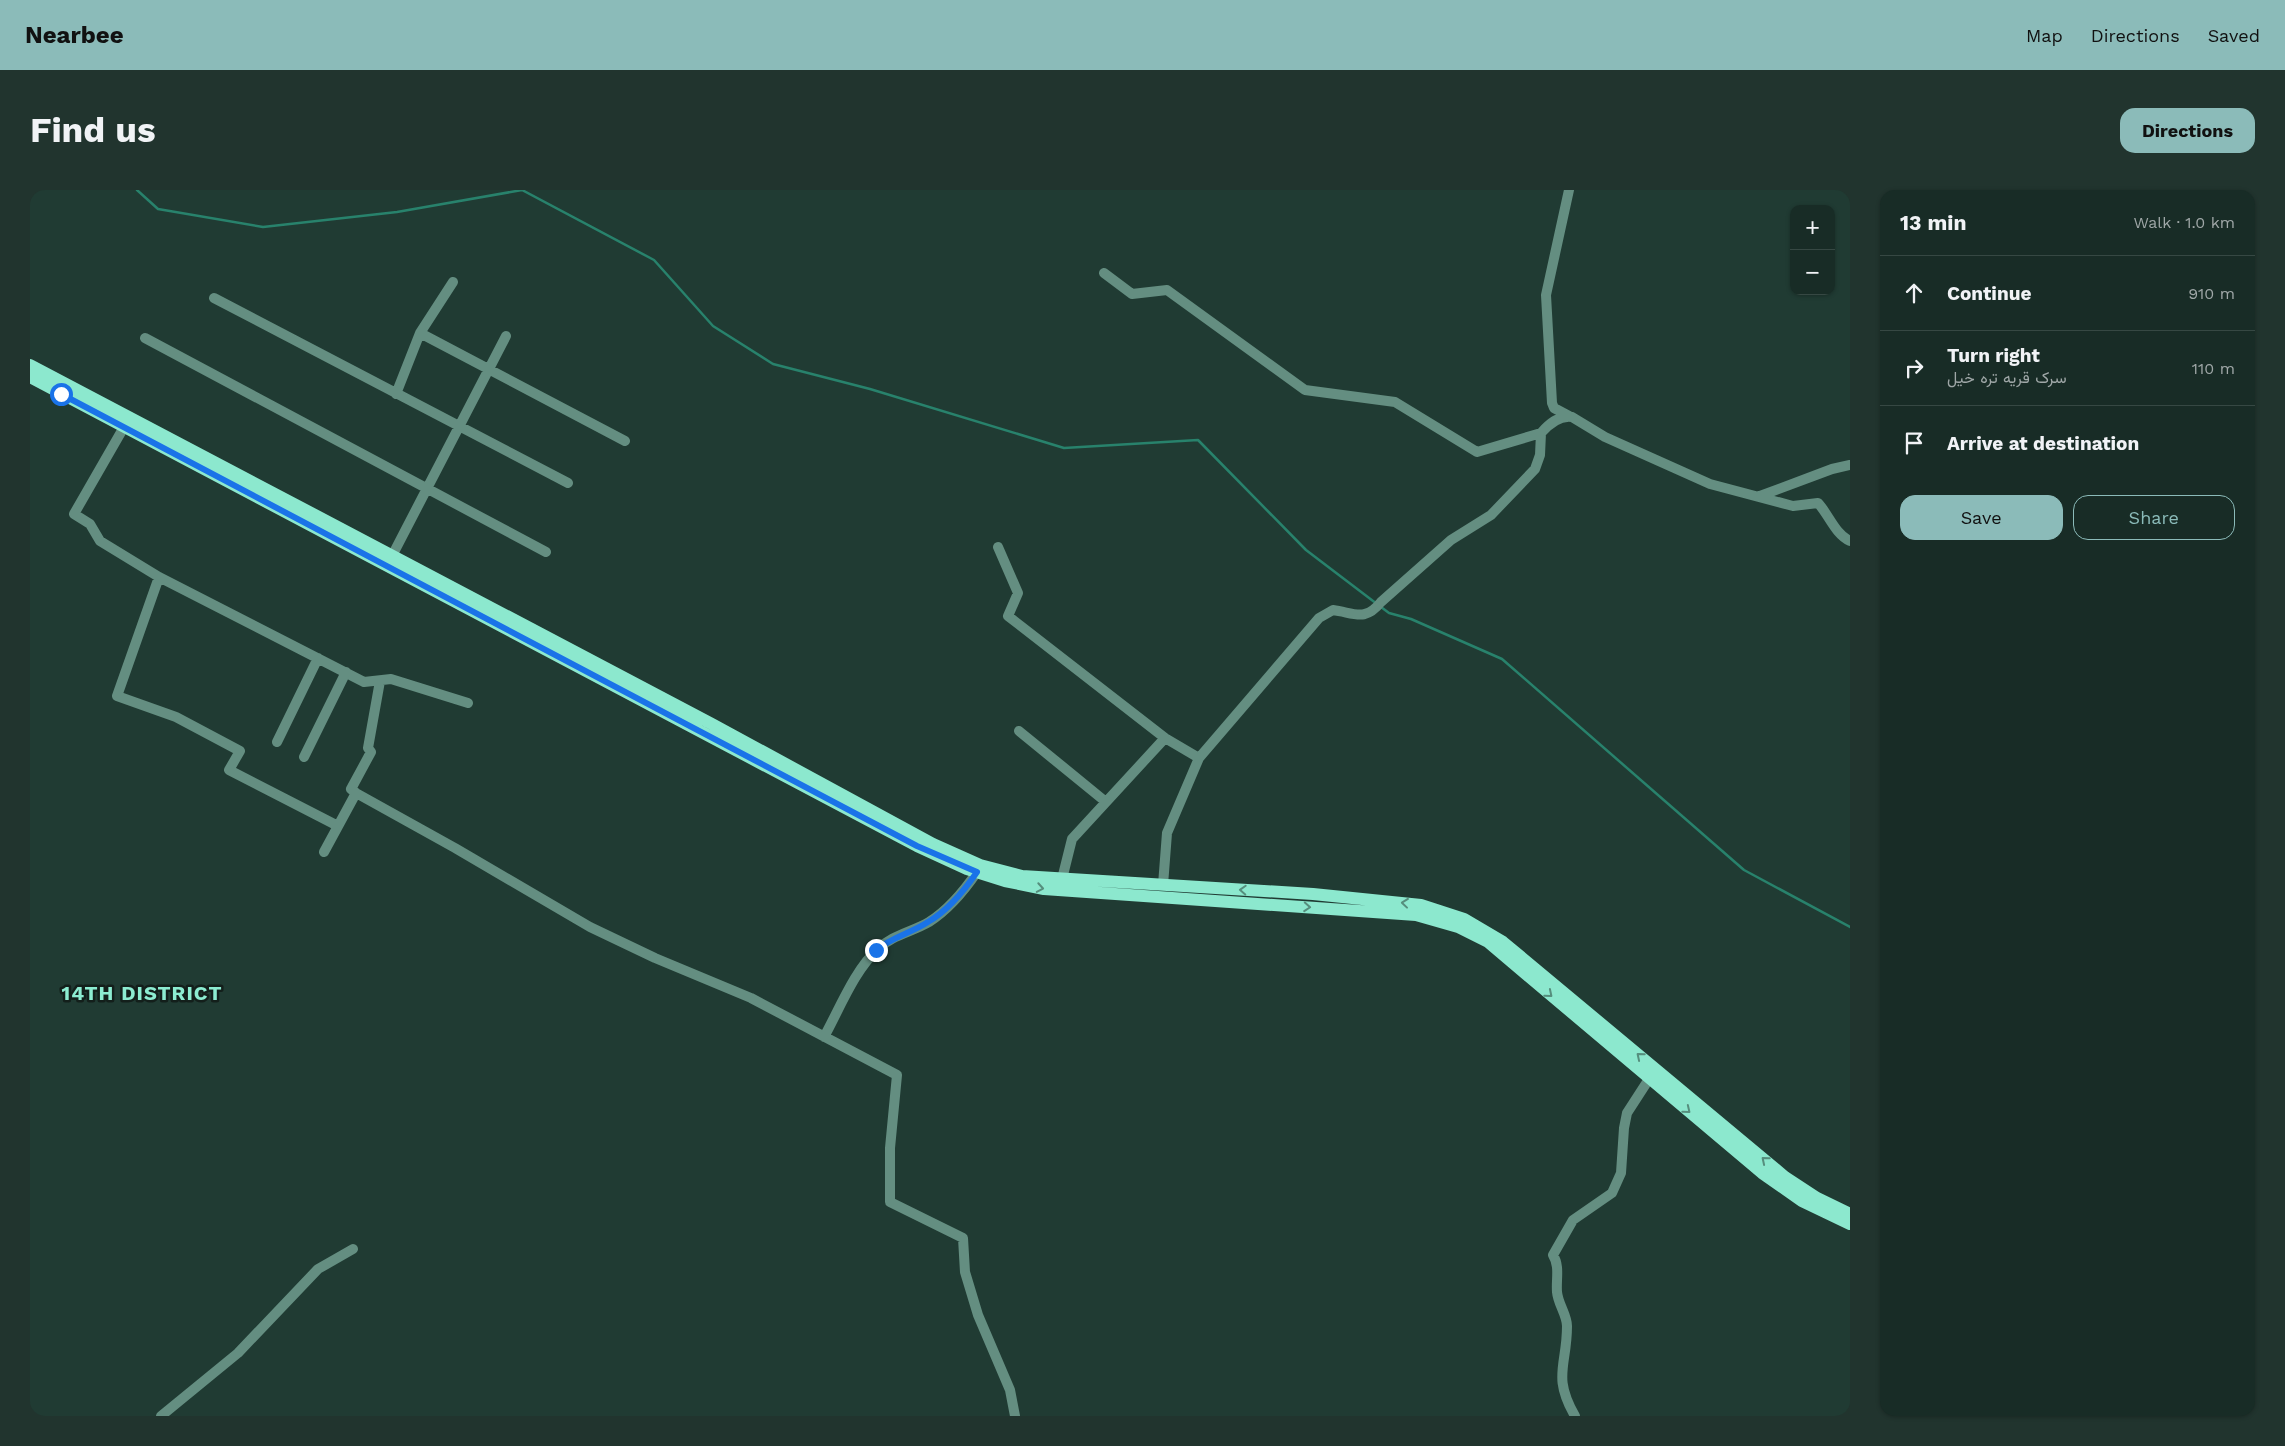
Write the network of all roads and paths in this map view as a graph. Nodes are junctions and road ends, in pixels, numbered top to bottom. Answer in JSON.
{"nodes":[{"id":1,"x":1569,"y":190,"type":"edge"},
{"id":2,"x":1104,"y":273,"type":"dead end"},
{"id":3,"x":453,"y":282,"type":"dead end"},
{"id":4,"x":214,"y":298,"type":"dead end"},
{"id":5,"x":420,"y":333,"type":"junction"},
{"id":6,"x":506,"y":336,"type":"dead end"},
{"id":7,"x":146,"y":338,"type":"dead end"},
{"id":8,"x":30,"y":365,"type":"edge"},
{"id":9,"x":489,"y":370,"type":"junction"},
{"id":10,"x":30,"y":377,"type":"edge"},
{"id":11,"x":396,"y":394,"type":"junction"},
{"id":12,"x":1569,"y":416,"type":"junction"},
{"id":13,"x":124,"y":427,"type":"junction"},
{"id":14,"x":460,"y":427,"type":"junction"},
{"id":15,"x":1541,"y":434,"type":"junction"},
{"id":16,"x":625,"y":441,"type":"dead end"},
{"id":17,"x":1850,"y":465,"type":"edge"},
{"id":18,"x":568,"y":483,"type":"dead end"},
{"id":19,"x":428,"y":489,"type":"junction"},
{"id":20,"x":1760,"y":496,"type":"junction"},
{"id":21,"x":1850,"y":541,"type":"edge"},
{"id":22,"x":998,"y":547,"type":"dead end"},
{"id":23,"x":546,"y":552,"type":"dead end"},
{"id":24,"x":392,"y":556,"type":"junction"},
{"id":25,"x":159,"y":577,"type":"junction"},
{"id":26,"x":318,"y":658,"type":"junction"},
{"id":27,"x":346,"y":672,"type":"junction"},
{"id":28,"x":380,"y":681,"type":"junction"},
{"id":29,"x":468,"y":704,"type":"dead end"},
{"id":30,"x":1019,"y":731,"type":"dead end"},
{"id":31,"x":1166,"y":738,"type":"junction"},
{"id":32,"x":277,"y":742,"type":"dead end"},
{"id":33,"x":304,"y":757,"type":"dead end"},
{"id":34,"x":1199,"y":758,"type":"junction"},
{"id":35,"x":356,"y":793,"type":"junction"},
{"id":36,"x":1106,"y":802,"type":"junction"},
{"id":37,"x":338,"y":826,"type":"junction"},
{"id":38,"x":324,"y":852,"type":"dead end"},
{"id":39,"x":977,"y":872,"type":"junction"},
{"id":40,"x":1062,"y":880,"type":"junction"},
{"id":41,"x":1162,"y":885,"type":"junction"},
{"id":42,"x":824,"y":1037,"type":"junction"},
{"id":43,"x":1653,"y":1075,"type":"junction"},
{"id":44,"x":1850,"y":1214,"type":"edge"},
{"id":45,"x":1850,"y":1224,"type":"edge"},
{"id":46,"x":353,"y":1249,"type":"dead end"},
{"id":47,"x":161,"y":1416,"type":"edge"},
{"id":48,"x":1015,"y":1416,"type":"edge"},
{"id":49,"x":1576,"y":1416,"type":"edge"}],
"edges":[{"from":1,"to":12,"type":"street"},
{"from":2,"to":15,"type":"street"},
{"from":3,"to":5,"type":"street"},
{"from":4,"to":11,"type":"street"},
{"from":5,"to":9,"type":"street"},
{"from":5,"to":11,"type":"street"},
{"from":6,"to":9,"type":"street"},
{"from":7,"to":19,"type":"street"},
{"from":8,"to":24,"type":"main road"},
{"from":9,"to":14,"type":"street"},
{"from":9,"to":16,"type":"street"},
{"from":10,"to":13,"type":"main road"},
{"from":11,"to":14,"type":"street"},
{"from":12,"to":15,"type":"street"},
{"from":12,"to":20,"type":"street"},
{"from":13,"to":25,"type":"street"},
{"from":13,"to":39,"type":"main road"},
{"from":14,"to":18,"type":"street"},
{"from":14,"to":19,"type":"street"},
{"from":15,"to":34,"type":"street"},
{"from":17,"to":20,"type":"street"},
{"from":19,"to":23,"type":"street"},
{"from":19,"to":24,"type":"street"},
{"from":20,"to":21,"type":"street"},
{"from":22,"to":31,"type":"street"},
{"from":24,"to":40,"type":"main road"},
{"from":25,"to":26,"type":"street"},
{"from":25,"to":37,"type":"street"},
{"from":26,"to":27,"type":"street"},
{"from":26,"to":32,"type":"street"},
{"from":27,"to":28,"type":"street"},
{"from":27,"to":33,"type":"street"},
{"from":28,"to":29,"type":"street"},
{"from":28,"to":35,"type":"street"},
{"from":30,"to":36,"type":"street"},
{"from":31,"to":34,"type":"street"},
{"from":31,"to":36,"type":"street"},
{"from":34,"to":41,"type":"street"},
{"from":35,"to":37,"type":"street"},
{"from":35,"to":42,"type":"street"},
{"from":36,"to":40,"type":"street"},
{"from":37,"to":38,"type":"street"},
{"from":39,"to":42,"type":"street"},
{"from":39,"to":43,"type":"main road","one_way":true},
{"from":40,"to":41,"type":"main road"},
{"from":43,"to":41,"type":"main road","one_way":true},
{"from":42,"to":48,"type":"street"},
{"from":44,"to":43,"type":"main road","one_way":true},
{"from":43,"to":45,"type":"main road","one_way":true},
{"from":43,"to":49,"type":"street"},
{"from":46,"to":47,"type":"street"}]}
